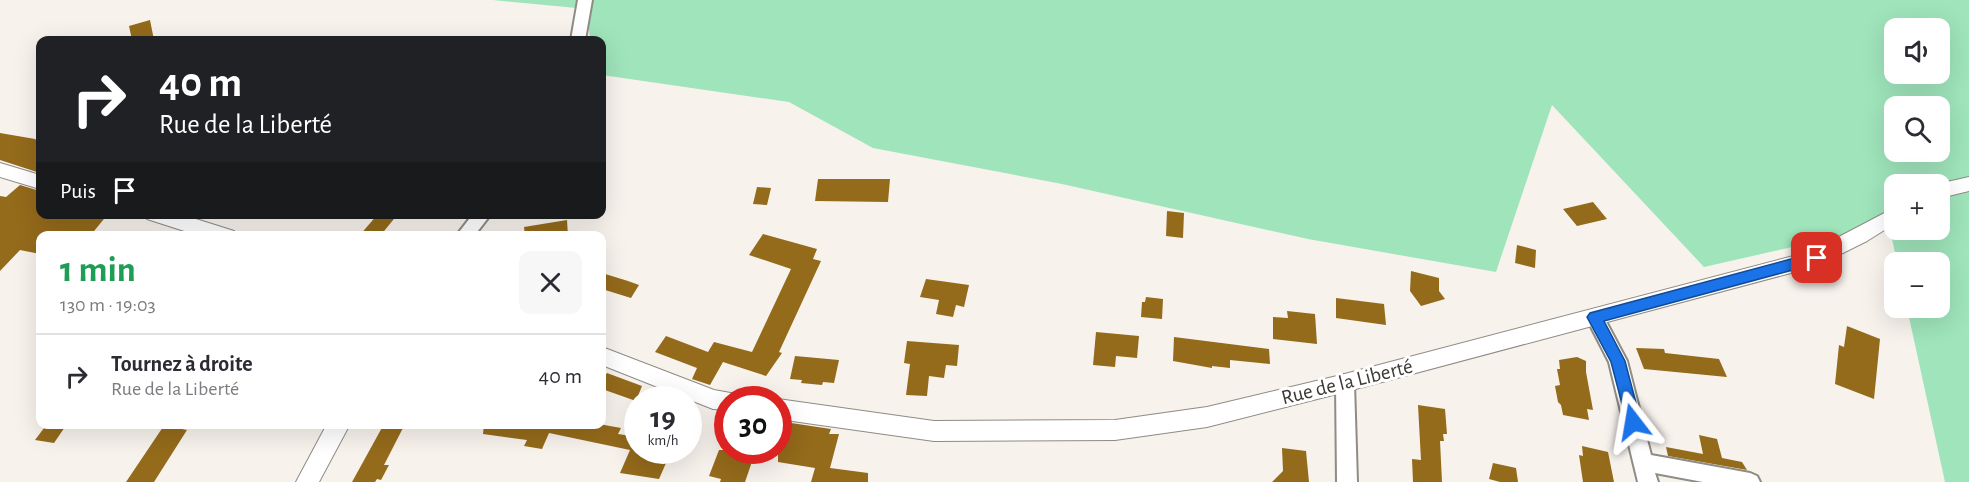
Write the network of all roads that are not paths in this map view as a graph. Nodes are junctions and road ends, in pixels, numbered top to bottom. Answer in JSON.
{"nodes":[{"id":1,"x":585,"y":0,"type":"edge"},
{"id":2,"x":579,"y":36,"type":"edge"},
{"id":3,"x":0,"y":170,"type":"edge"},
{"id":4,"x":36,"y":181,"type":"edge"},
{"id":5,"x":1969,"y":184,"type":"edge"},
{"id":6,"x":1950,"y":189,"type":"edge"},
{"id":7,"x":170,"y":219,"type":"edge"},
{"id":8,"x":479,"y":219,"type":"edge"},
{"id":9,"x":1884,"y":221,"type":"edge"},
{"id":10,"x":210,"y":231,"type":"edge"},
{"id":11,"x":468,"y":231,"type":"edge"},
{"id":12,"x":1595,"y":317,"type":"junction"},
{"id":13,"x":606,"y":358,"type":"edge"},
{"id":14,"x":1346,"y":383,"type":"junction"},
{"id":15,"x":714,"y":399,"type":"edge"},
{"id":16,"x":792,"y":411,"type":"edge"},
{"id":17,"x":336,"y":429,"type":"edge"},
{"id":18,"x":1644,"y":462,"type":"junction"},
{"id":19,"x":307,"y":482,"type":"edge"},
{"id":20,"x":1347,"y":482,"type":"edge"},
{"id":21,"x":1647,"y":482,"type":"edge"},
{"id":22,"x":1750,"y":482,"type":"edge"}],
"edges":[{"from":1,"to":2,"type":"street"},
{"from":3,"to":4,"type":"street"},
{"from":5,"to":6,"type":"street"},
{"from":7,"to":10,"type":"street"},
{"from":8,"to":11,"type":"street"},
{"from":9,"to":12,"type":"street","name":"Rue de la Liberté"},
{"from":12,"to":14,"type":"street","name":"Rue de la Liberté"},
{"from":12,"to":18,"type":"street"},
{"from":13,"to":15,"type":"street"},
{"from":14,"to":16,"type":"street","name":"Rue de la Liberté"},
{"from":14,"to":20,"type":"street"},
{"from":17,"to":19,"type":"street"},
{"from":18,"to":21,"type":"street"},
{"from":18,"to":22,"type":"street"}]}
